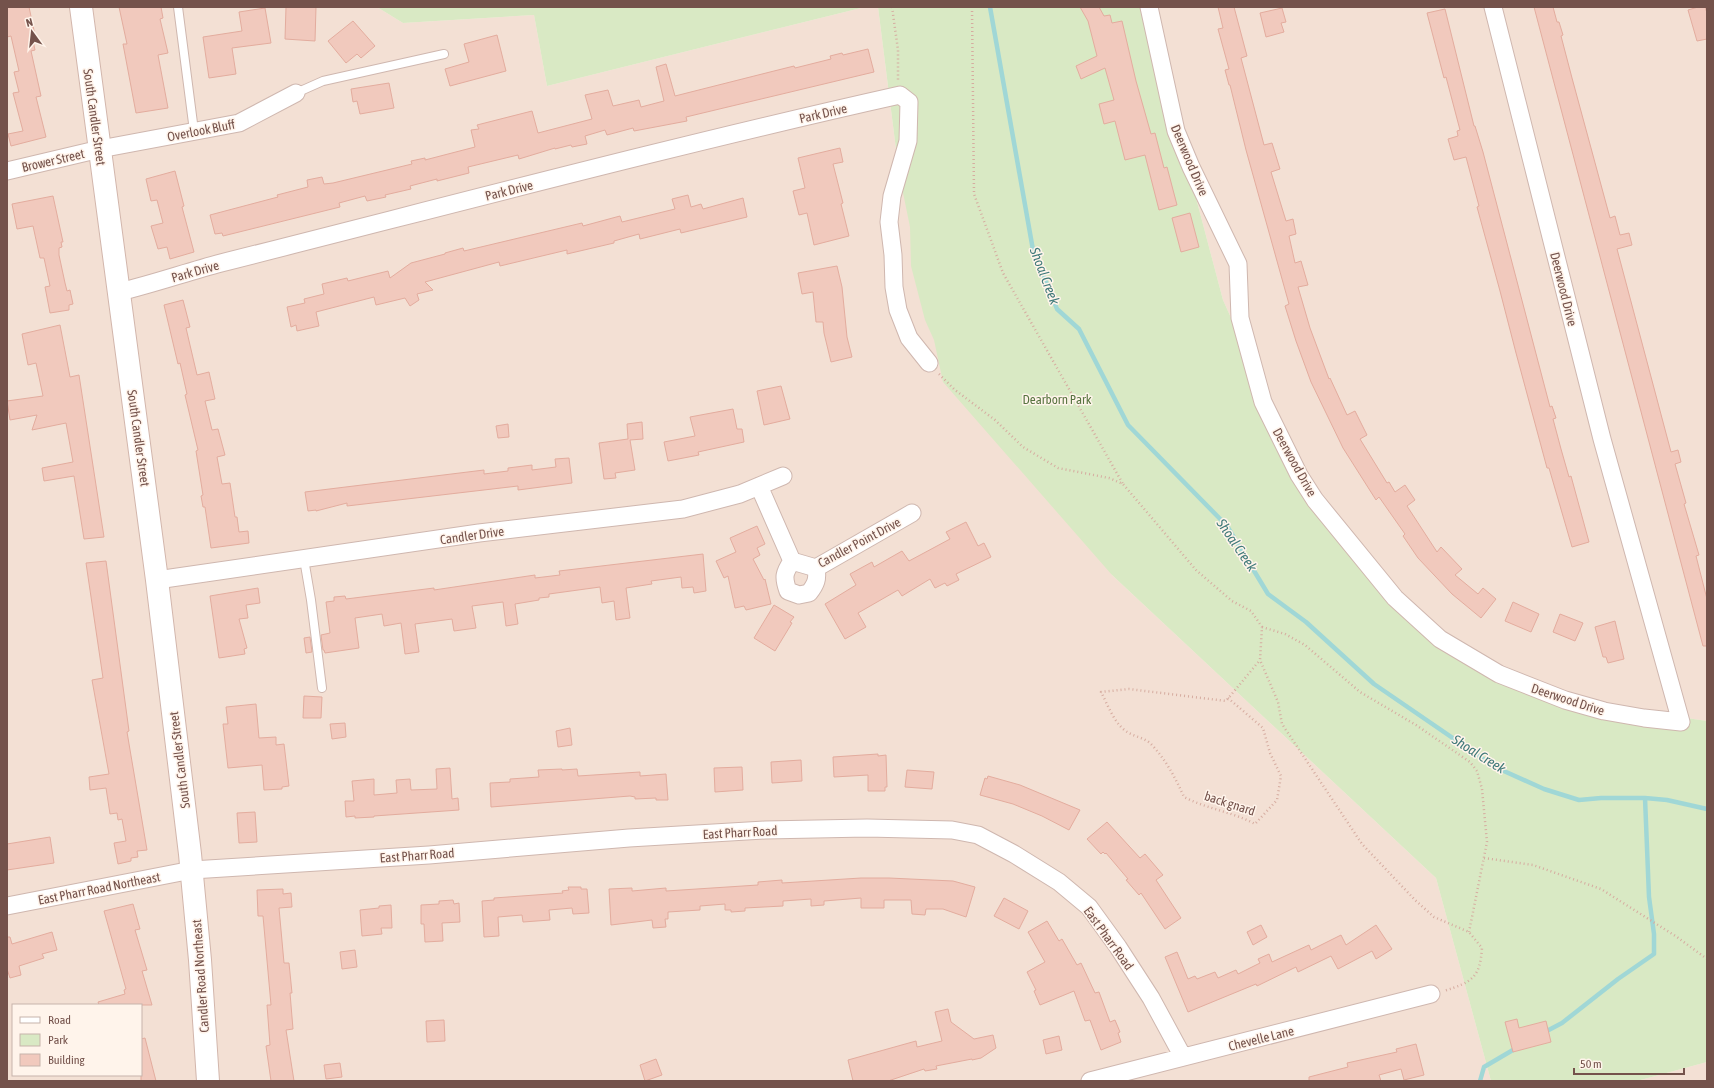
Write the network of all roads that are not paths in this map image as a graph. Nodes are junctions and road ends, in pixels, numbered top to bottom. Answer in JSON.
{"nodes":[{"id":1,"x":81,"y":7,"type":"edge"},
{"id":2,"x":178,"y":7,"type":"edge"},
{"id":3,"x":1149,"y":7,"type":"edge"},
{"id":4,"x":1492,"y":7,"type":"edge"},
{"id":5,"x":444,"y":54,"type":"dead end"},
{"id":6,"x":296,"y":93,"type":"joint"},
{"id":7,"x":194,"y":131,"type":"junction"},
{"id":8,"x":100,"y":149,"type":"junction"},
{"id":9,"x":7,"y":171,"type":"edge"},
{"id":10,"x":119,"y":292,"type":"junction"},
{"id":11,"x":929,"y":363,"type":"road end"},
{"id":12,"x":784,"y":476,"type":"dead end"},
{"id":13,"x":759,"y":486,"type":"junction"},
{"id":14,"x":912,"y":514,"type":"dead end"},
{"id":15,"x":304,"y":559,"type":"junction"},
{"id":16,"x":792,"y":561,"type":"junction"},
{"id":17,"x":816,"y":568,"type":"junction"},
{"id":18,"x":157,"y":580,"type":"junction"},
{"id":19,"x":322,"y":688,"type":"dead end"},
{"id":20,"x":192,"y":870,"type":"junction"},
{"id":21,"x":7,"y":906,"type":"edge"},
{"id":22,"x":1431,"y":994,"type":"road end"},
{"id":23,"x":1183,"y":1057,"type":"junction"},
{"id":24,"x":208,"y":1081,"type":"edge"},
{"id":25,"x":1090,"y":1081,"type":"edge"}],
"edges":[{"from":1,"to":8,"type":"main road","name":"South Candler Street"},
{"from":2,"to":7,"type":"lane"},
{"from":3,"to":4,"type":"street","name":"Deerwood Drive"},
{"from":5,"to":6,"type":"lane"},
{"from":6,"to":7,"type":"street","name":"Overlook Bluff"},
{"from":7,"to":8,"type":"street","name":"Overlook Bluff"},
{"from":8,"to":9,"type":"street","name":"Brower Street"},
{"from":8,"to":10,"type":"main road","name":"South Candler Street"},
{"from":10,"to":11,"type":"street","name":"Park Drive"},
{"from":10,"to":18,"type":"main road","name":"South Candler Street"},
{"from":12,"to":13,"type":"street","name":"Candler Drive"},
{"from":13,"to":15,"type":"street","name":"Candler Drive"},
{"from":13,"to":16,"type":"street"},
{"from":14,"to":17,"type":"street","name":"Candler Point Drive"},
{"from":15,"to":18,"type":"street","name":"Candler Drive"},
{"from":15,"to":19,"type":"lane"},
{"from":16,"to":17,"type":"street","name":"Candler Point Drive"},
{"from":16,"to":17,"type":"street"},
{"from":18,"to":20,"type":"main road","name":"South Candler Street"},
{"from":20,"to":21,"type":"street","name":"East Pharr Road Northeast"},
{"from":20,"to":23,"type":"street","name":"East Pharr Road"},
{"from":20,"to":24,"type":"main road","name":"Candler Road Northeast"},
{"from":22,"to":23,"type":"street","name":"Chevelle Lane"},
{"from":23,"to":25,"type":"street","name":"Chevelle Lane"}]}
